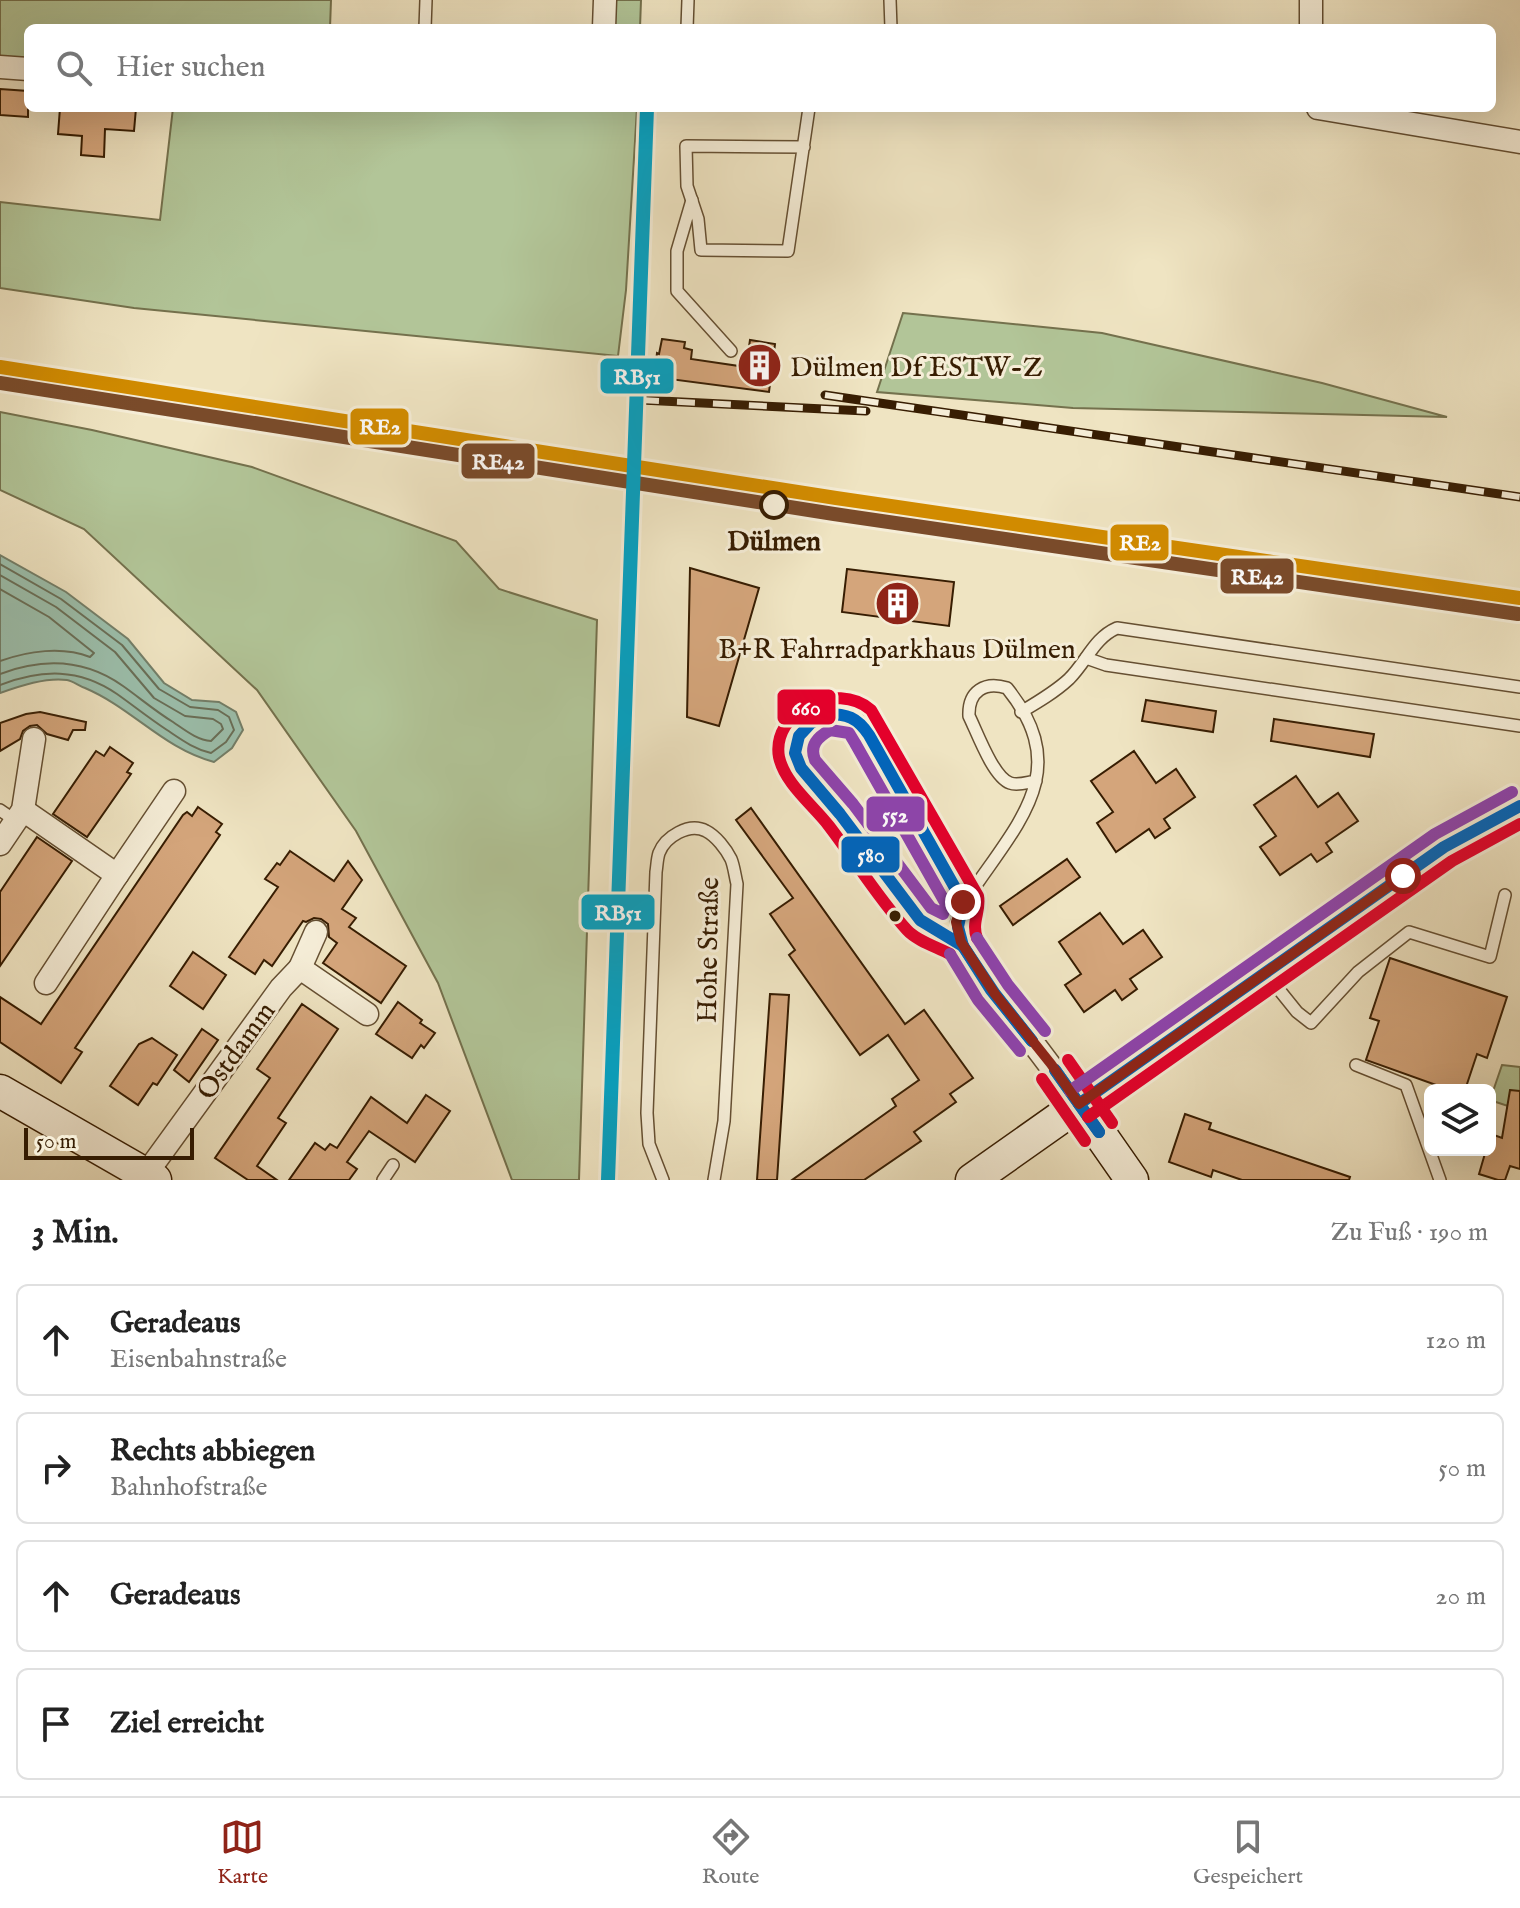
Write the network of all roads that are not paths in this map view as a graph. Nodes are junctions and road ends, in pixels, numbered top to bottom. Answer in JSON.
{"nodes":[{"id":1,"x":426,"y":0,"type":"edge"},
{"id":2,"x":605,"y":0,"type":"edge"},
{"id":3,"x":688,"y":0,"type":"edge"},
{"id":4,"x":890,"y":0,"type":"edge"},
{"id":5,"x":1311,"y":0,"type":"edge"},
{"id":6,"x":425,"y":24,"type":"edge"},
{"id":7,"x":604,"y":24,"type":"edge"},
{"id":8,"x":687,"y":24,"type":"edge"},
{"id":9,"x":891,"y":24,"type":"edge"},
{"id":10,"x":1311,"y":24,"type":"edge"},
{"id":11,"x":0,"y":67,"type":"edge"},
{"id":12,"x":24,"y":69,"type":"edge"},
{"id":13,"x":808,"y":112,"type":"edge"},
{"id":14,"x":1342,"y":112,"type":"edge"},
{"id":15,"x":1520,"y":142,"type":"edge"},
{"id":16,"x":804,"y":147,"type":"junction"},
{"id":17,"x":692,"y":200,"type":"junction"},
{"id":18,"x":731,"y":351,"type":"dead end"},
{"id":19,"x":1086,"y":658,"type":"junction"},
{"id":20,"x":1520,"y":687,"type":"edge"},
{"id":21,"x":1021,"y":712,"type":"junction"},
{"id":22,"x":1520,"y":726,"type":"edge"},
{"id":23,"x":34,"y":739,"type":"dead end"},
{"id":24,"x":1036,"y":781,"type":"junction"},
{"id":25,"x":174,"y":791,"type":"dead end"},
{"id":26,"x":1520,"y":806,"type":"edge"},
{"id":27,"x":13,"y":814,"type":"edge"},
{"id":28,"x":0,"y":844,"type":"edge"},
{"id":29,"x":117,"y":875,"type":"junction"},
{"id":30,"x":1505,"y":895,"type":"dead end"},
{"id":31,"x":963,"y":902,"type":"junction"},
{"id":32,"x":316,"y":932,"type":"dead end"},
{"id":33,"x":961,"y":942,"type":"junction"},
{"id":34,"x":300,"y":968,"type":"junction"},
{"id":35,"x":1266,"y":972,"type":"junction"},
{"id":36,"x":981,"y":974,"type":"joint"},
{"id":37,"x":46,"y":983,"type":"dead end"},
{"id":38,"x":367,"y":1014,"type":"dead end"},
{"id":39,"x":1356,"y":1065,"type":"dead end"},
{"id":40,"x":0,"y":1091,"type":"edge"},
{"id":41,"x":1079,"y":1104,"type":"junction"},
{"id":42,"x":393,"y":1165,"type":"dead end"},
{"id":43,"x":150,"y":1177,"type":"edge"},
{"id":44,"x":383,"y":1180,"type":"edge"},
{"id":45,"x":663,"y":1180,"type":"edge"},
{"id":46,"x":714,"y":1180,"type":"edge"},
{"id":47,"x":972,"y":1180,"type":"edge"},
{"id":48,"x":1132,"y":1180,"type":"edge"},
{"id":49,"x":1440,"y":1180,"type":"edge"}],
"edges":[{"from":1,"to":6,"type":"lane"},
{"from":2,"to":7,"type":"street"},
{"from":3,"to":8,"type":"lane"},
{"from":4,"to":9,"type":"lane"},
{"from":5,"to":10,"type":"street"},
{"from":11,"to":12,"type":"street"},
{"from":13,"to":16,"type":"lane"},
{"from":14,"to":15,"type":"street"},
{"from":16,"to":17,"type":"lane"},
{"from":16,"to":17,"type":"lane"},
{"from":17,"to":18,"type":"lane"},
{"from":19,"to":20,"type":"lane"},
{"from":19,"to":21,"type":"lane"},
{"from":19,"to":22,"type":"lane"},
{"from":21,"to":24,"type":"lane"},
{"from":21,"to":24,"type":"lane"},
{"from":23,"to":27,"type":"street"},
{"from":24,"to":31,"type":"lane"},
{"from":25,"to":29,"type":"street"},
{"from":26,"to":35,"type":"street"},
{"from":27,"to":28,"type":"street"},
{"from":27,"to":29,"type":"street"},
{"from":29,"to":37,"type":"street"},
{"from":30,"to":35,"type":"lane"},
{"from":31,"to":33,"type":"lane"},
{"from":31,"to":33,"type":"lane"},
{"from":32,"to":34,"type":"street","name":"Ostdamm"},
{"from":33,"to":36,"type":"lane"},
{"from":34,"to":38,"type":"street"},
{"from":34,"to":43,"type":"street","name":"Ostdamm"},
{"from":35,"to":41,"type":"street"},
{"from":36,"to":41,"type":"street"},
{"from":39,"to":49,"type":"lane"},
{"from":40,"to":43,"type":"street","name":"Ostdamm"},
{"from":41,"to":47,"type":"street"},
{"from":41,"to":48,"type":"street"},
{"from":42,"to":44,"type":"lane"},
{"from":45,"to":46,"type":"lane","name":"Hohe Straße"}]}
